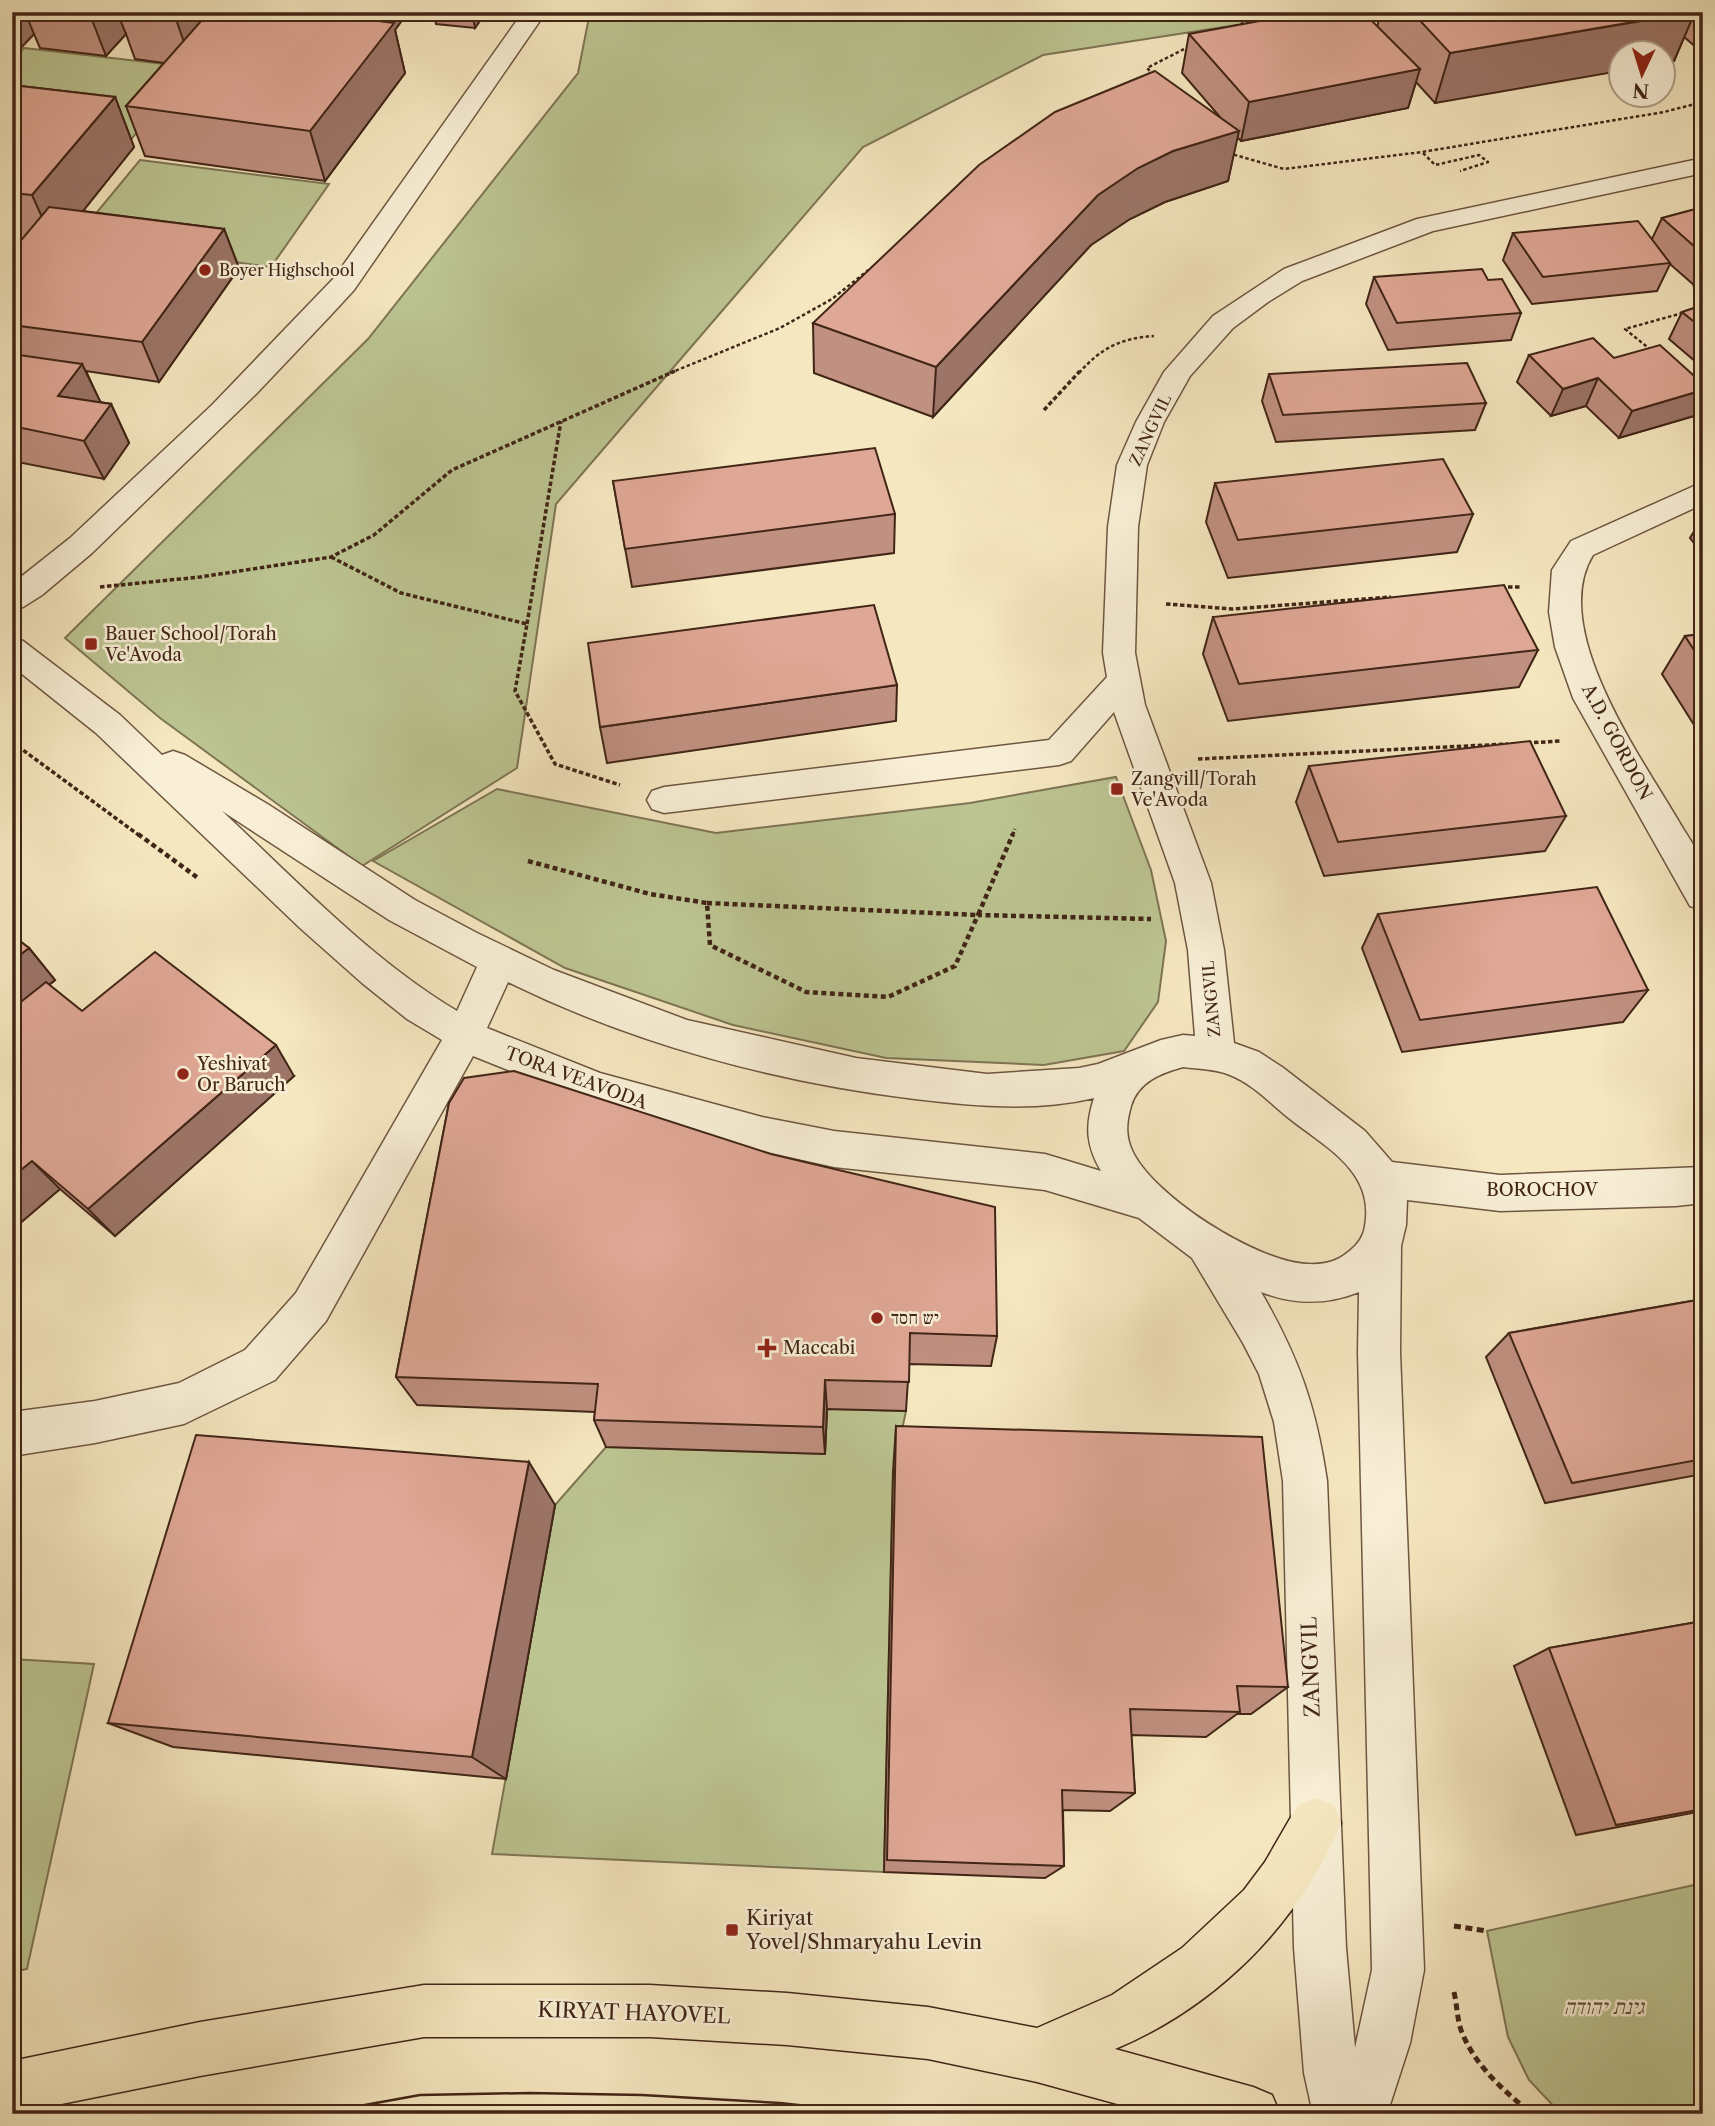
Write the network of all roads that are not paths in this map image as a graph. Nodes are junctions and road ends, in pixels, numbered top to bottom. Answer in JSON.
{"nodes":[{"id":1,"x":535,"y":12,"type":"edge"},
{"id":2,"x":1703,"y":165,"type":"edge"},
{"id":3,"x":1703,"y":492,"type":"edge"},
{"id":4,"x":12,"y":599,"type":"edge"},
{"id":5,"x":12,"y":649,"type":"edge"},
{"id":6,"x":1124,"y":679,"type":"junction"},
{"id":7,"x":108,"y":724,"type":"junction"},
{"id":8,"x":664,"y":800,"type":"road end"},
{"id":9,"x":1703,"y":896,"type":"edge"},
{"id":10,"x":499,"y":961,"type":"junction"},
{"id":11,"x":465,"y":1035,"type":"junction"},
{"id":12,"x":1216,"y":1053,"type":"junction"},
{"id":13,"x":1148,"y":1061,"type":"junction"},
{"id":14,"x":1382,"y":1179,"type":"junction"},
{"id":15,"x":1703,"y":1185,"type":"edge"},
{"id":16,"x":1152,"y":1204,"type":"junction"},
{"id":17,"x":1206,"y":1242,"type":"junction"},
{"id":18,"x":1381,"y":1247,"type":"junction"},
{"id":19,"x":12,"y":1434,"type":"edge"},
{"id":20,"x":1316,"y":1823,"type":"junction"},
{"id":21,"x":1037,"y":2055,"type":"junction"},
{"id":22,"x":12,"y":2088,"type":"edge"},
{"id":23,"x":1240,"y":2111,"type":"edge"},
{"id":24,"x":1340,"y":2114,"type":"edge"},
{"id":25,"x":1360,"y":2114,"type":"edge"}],
"edges":[{"from":1,"to":4,"type":"street"},
{"from":2,"to":6,"type":"street","name":"ZANGVIL"},
{"from":3,"to":9,"type":"street","name":"A.D. GORDON"},
{"from":5,"to":7,"type":"street","name":"TORA VEAVODA"},
{"from":6,"to":8,"type":"street"},
{"from":6,"to":12,"type":"street","name":"ZANGVIL"},
{"from":7,"to":10,"type":"street","name":"TORA VEAVODA"},
{"from":7,"to":11,"type":"street","name":"TORA VEAVODA"},
{"from":10,"to":11,"type":"street"},
{"from":10,"to":13,"type":"street","name":"TORA VEAVODA"},
{"from":11,"to":16,"type":"street","name":"TORA VEAVODA"},
{"from":11,"to":19,"type":"street"},
{"from":12,"to":13,"type":"street","name":"TORA VEAVODA"},
{"from":12,"to":14,"type":"street","name":"TORA VEAVODA"},
{"from":13,"to":16,"type":"street"},
{"from":14,"to":15,"type":"street","name":"BOROCHOV"},
{"from":14,"to":18,"type":"street"},
{"from":16,"to":17,"type":"street"},
{"from":17,"to":18,"type":"street"},
{"from":17,"to":20,"type":"street","name":"ZANGVIL"},
{"from":18,"to":25,"type":"street"},
{"from":20,"to":21,"type":"main road"},
{"from":20,"to":24,"type":"street","name":"ZANGVIL"},
{"from":21,"to":22,"type":"main road","name":"KIRYAT HAYOVEL"},
{"from":21,"to":23,"type":"main road","name":"KIRYAT HAYOVEL"}]}
